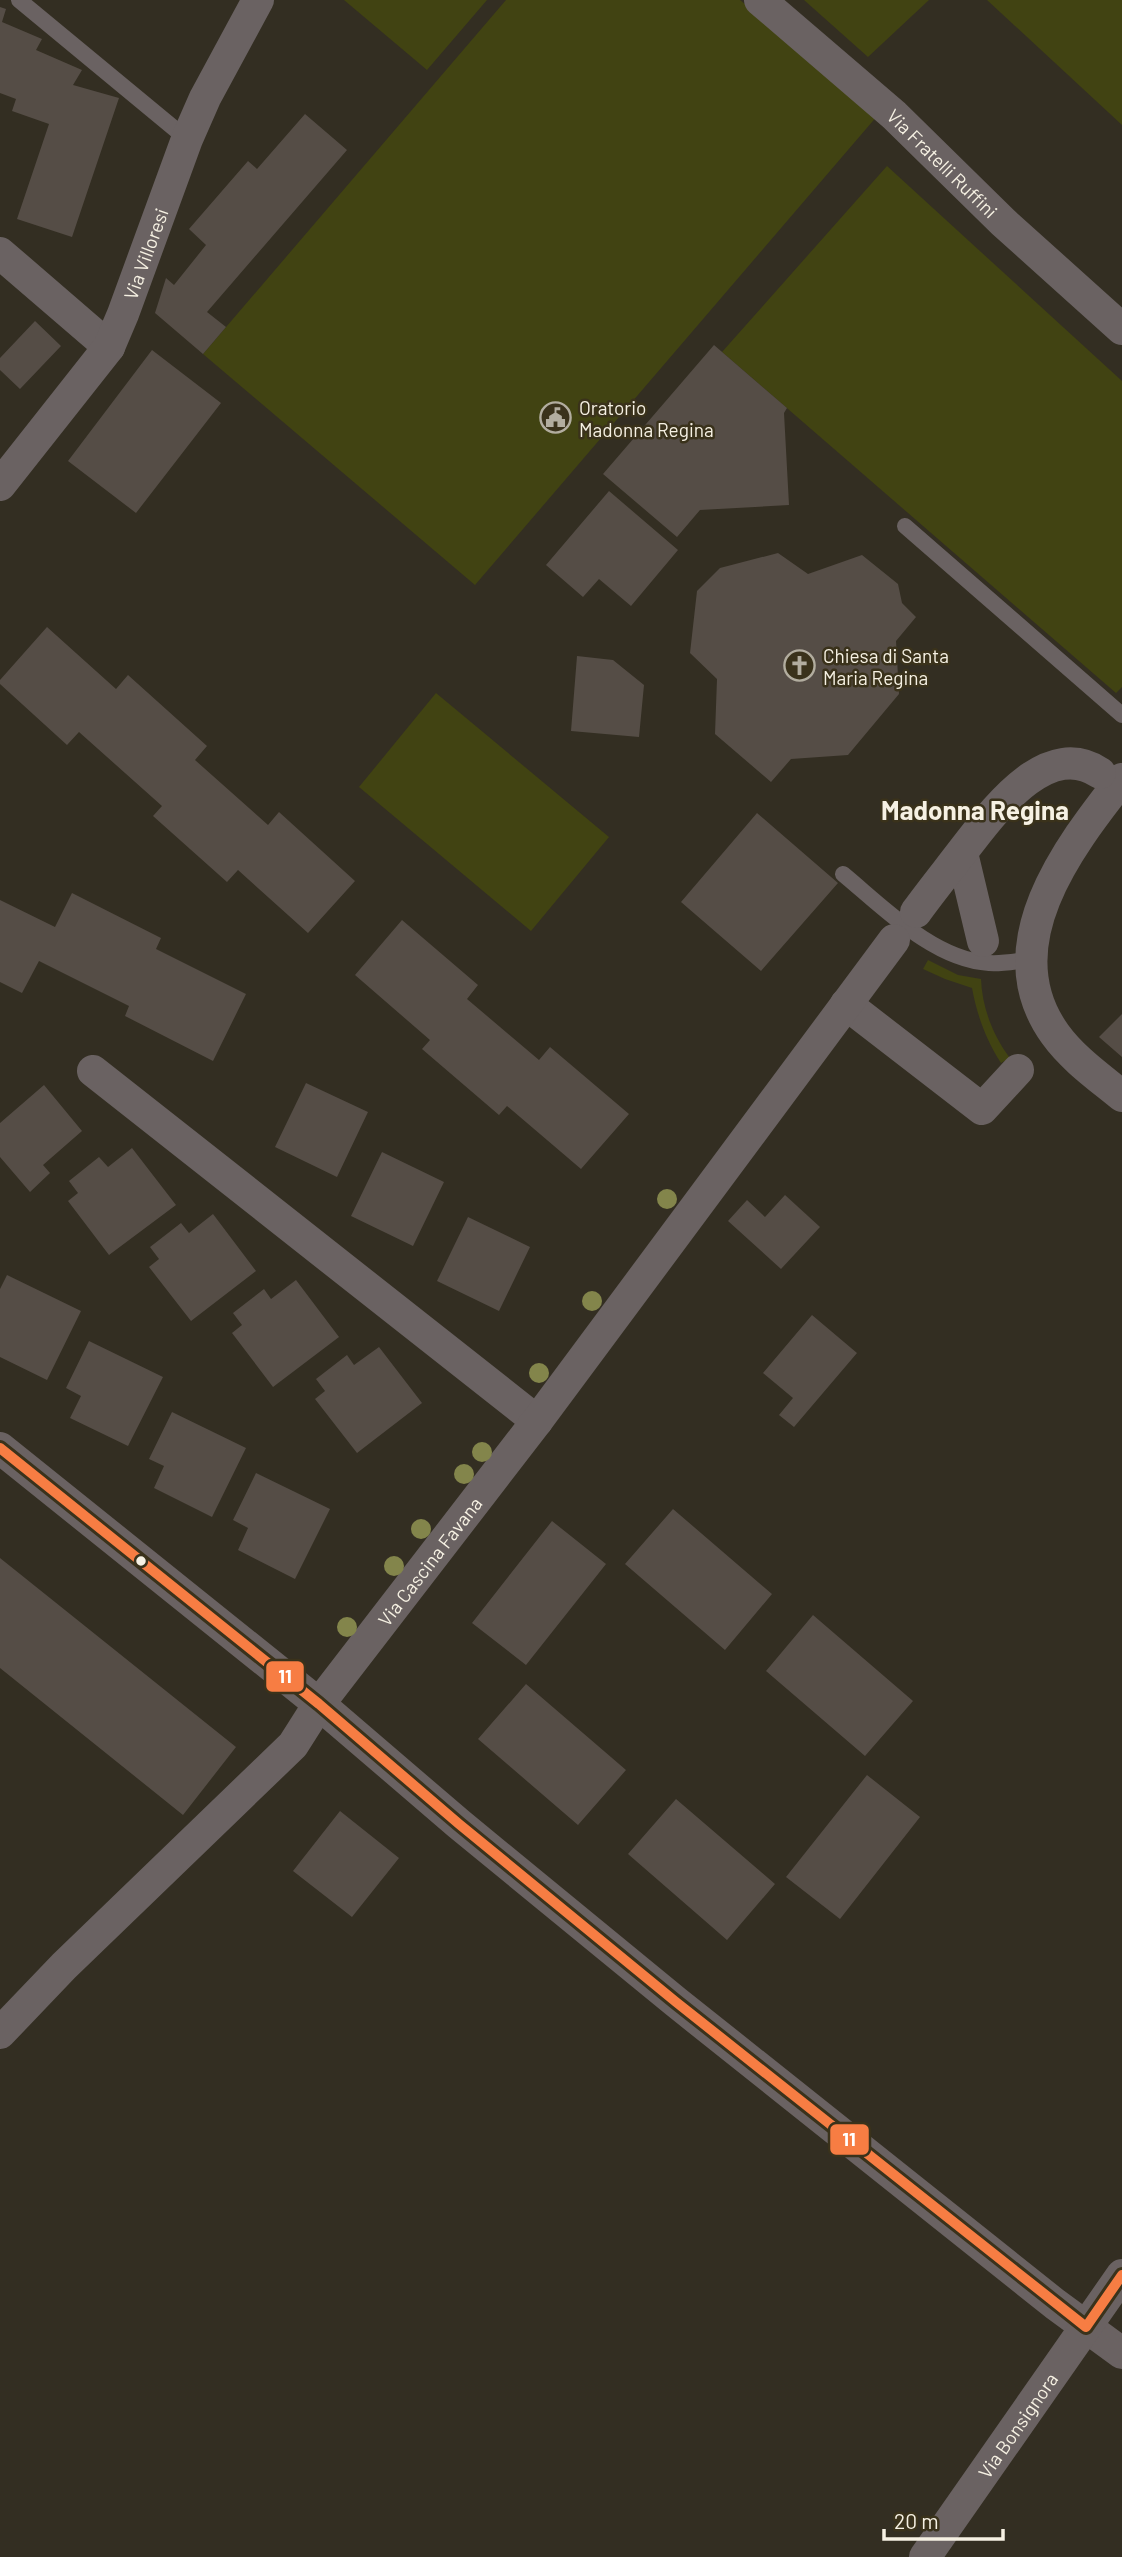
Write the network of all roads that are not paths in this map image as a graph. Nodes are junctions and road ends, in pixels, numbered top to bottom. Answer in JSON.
{"nodes":[{"id":1,"x":19,"y":0,"type":"edge"},
{"id":2,"x":258,"y":0,"type":"edge"},
{"id":3,"x":760,"y":0,"type":"edge"},
{"id":4,"x":187,"y":139,"type":"junction"},
{"id":5,"x":0,"y":253,"type":"edge"},
{"id":6,"x":1122,"y":329,"type":"edge"},
{"id":7,"x":109,"y":347,"type":"junction"},
{"id":8,"x":0,"y":485,"type":"edge"},
{"id":9,"x":905,"y":526,"type":"dead end"},
{"id":10,"x":1122,"y":715,"type":"edge"},
{"id":11,"x":1111,"y":776,"type":"edge"},
{"id":12,"x":962,"y":853,"type":"junction"},
{"id":13,"x":843,"y":874,"type":"dead end"},
{"id":14,"x":916,"y":912,"type":"dead end"},
{"id":15,"x":894,"y":940,"type":"dead end"},
{"id":16,"x":983,"y":941,"type":"dead end"},
{"id":17,"x":1032,"y":959,"type":"junction"},
{"id":18,"x":846,"y":1004,"type":"junction"},
{"id":19,"x":1018,"y":1070,"type":"dead end"},
{"id":20,"x":93,"y":1071,"type":"dead end"},
{"id":21,"x":1122,"y":1096,"type":"edge"},
{"id":22,"x":537,"y":1421,"type":"junction"},
{"id":23,"x":0,"y":1448,"type":"edge"},
{"id":24,"x":319,"y":1704,"type":"junction"},
{"id":25,"x":0,"y":2033,"type":"edge"},
{"id":26,"x":1122,"y":2275,"type":"edge"},
{"id":27,"x":1086,"y":2327,"type":"junction"},
{"id":28,"x":1122,"y":2353,"type":"edge"},
{"id":29,"x":925,"y":2557,"type":"edge"}],
"edges":[{"from":1,"to":4,"type":"lane"},
{"from":2,"to":4,"type":"street","name":"Via Villoresi"},
{"from":3,"to":6,"type":"street","name":"Via Fratelli Ruffini"},
{"from":4,"to":7,"type":"street","name":"Via Villoresi"},
{"from":5,"to":7,"type":"street"},
{"from":7,"to":8,"type":"street","name":"Via Villoresi"},
{"from":9,"to":10,"type":"lane"},
{"from":11,"to":12,"type":"street"},
{"from":11,"to":17,"type":"street"},
{"from":12,"to":14,"type":"street"},
{"from":12,"to":16,"type":"street"},
{"from":13,"to":17,"type":"lane"},
{"from":15,"to":18,"type":"street","name":"Via Cascina Favana"},
{"from":17,"to":21,"type":"street"},
{"from":18,"to":19,"type":"street"},
{"from":18,"to":22,"type":"street","name":"Via Cascina Favana"},
{"from":20,"to":22,"type":"street"},
{"from":22,"to":24,"type":"street","name":"Via Cascina Favana"},
{"from":23,"to":24,"type":"street"},
{"from":24,"to":25,"type":"street","name":"Via Cascina Favana"},
{"from":24,"to":27,"type":"street"},
{"from":26,"to":27,"type":"street","name":"Via Bonsignora"},
{"from":27,"to":28,"type":"street"},
{"from":27,"to":29,"type":"street","name":"Via Bonsignora"}]}
